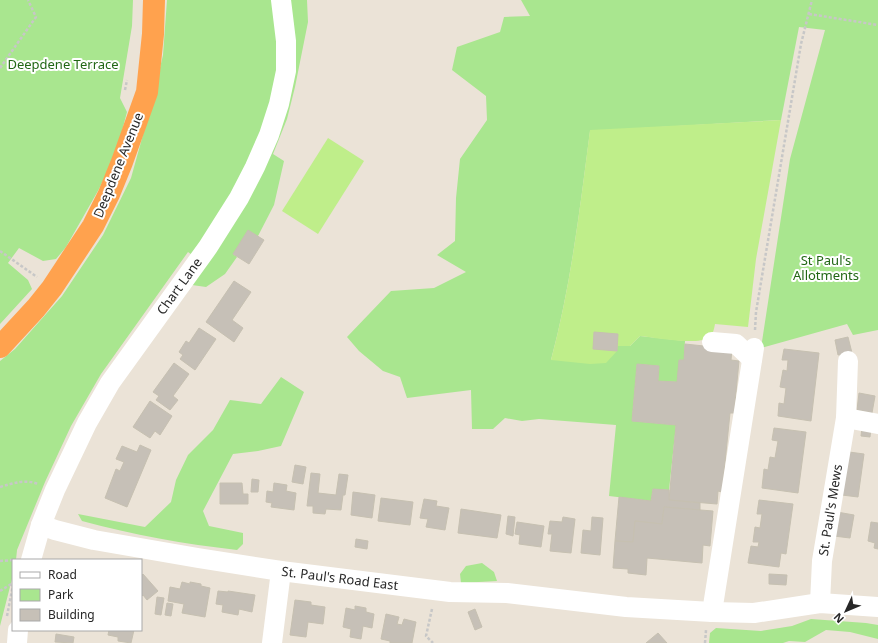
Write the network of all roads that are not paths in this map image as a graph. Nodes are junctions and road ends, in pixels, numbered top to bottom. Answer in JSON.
{"nodes":[{"id":1,"x":154,"y":0,"type":"edge"},
{"id":2,"x":281,"y":0,"type":"edge"},
{"id":3,"x":712,"y":342,"type":"dead end"},
{"id":4,"x":0,"y":347,"type":"edge"},
{"id":5,"x":848,"y":361,"type":"dead end"},
{"id":6,"x":846,"y":418,"type":"junction"},
{"id":7,"x":878,"y":424,"type":"edge"},
{"id":8,"x":41,"y":525,"type":"junction"},
{"id":9,"x":31,"y":559,"type":"edge"},
{"id":10,"x":282,"y":571,"type":"junction"},
{"id":11,"x":820,"y":603,"type":"junction"},
{"id":12,"x":878,"y":607,"type":"edge"},
{"id":13,"x":712,"y":612,"type":"junction"},
{"id":14,"x":18,"y":631,"type":"edge"},
{"id":15,"x":17,"y":643,"type":"edge"},
{"id":16,"x":272,"y":643,"type":"edge"}],
"edges":[{"from":1,"to":4,"type":"highway","name":"Deepdene Avenue"},
{"from":2,"to":8,"type":"street","name":"Chart Lane"},
{"from":3,"to":13,"type":"street"},
{"from":5,"to":6,"type":"street","name":"St. Paul's Mews"},
{"from":6,"to":7,"type":"street"},
{"from":6,"to":11,"type":"street","name":"St. Paul's Mews"},
{"from":8,"to":9,"type":"street","name":"Chart Lane"},
{"from":8,"to":10,"type":"street","name":"St. Paul's Road East"},
{"from":10,"to":13,"type":"street","name":"St. Paul's Road East"},
{"from":10,"to":16,"type":"street"},
{"from":11,"to":12,"type":"street","name":"St. Paul's Road East"},
{"from":11,"to":13,"type":"street","name":"St. Paul's Road East"},
{"from":14,"to":15,"type":"street"}]}
